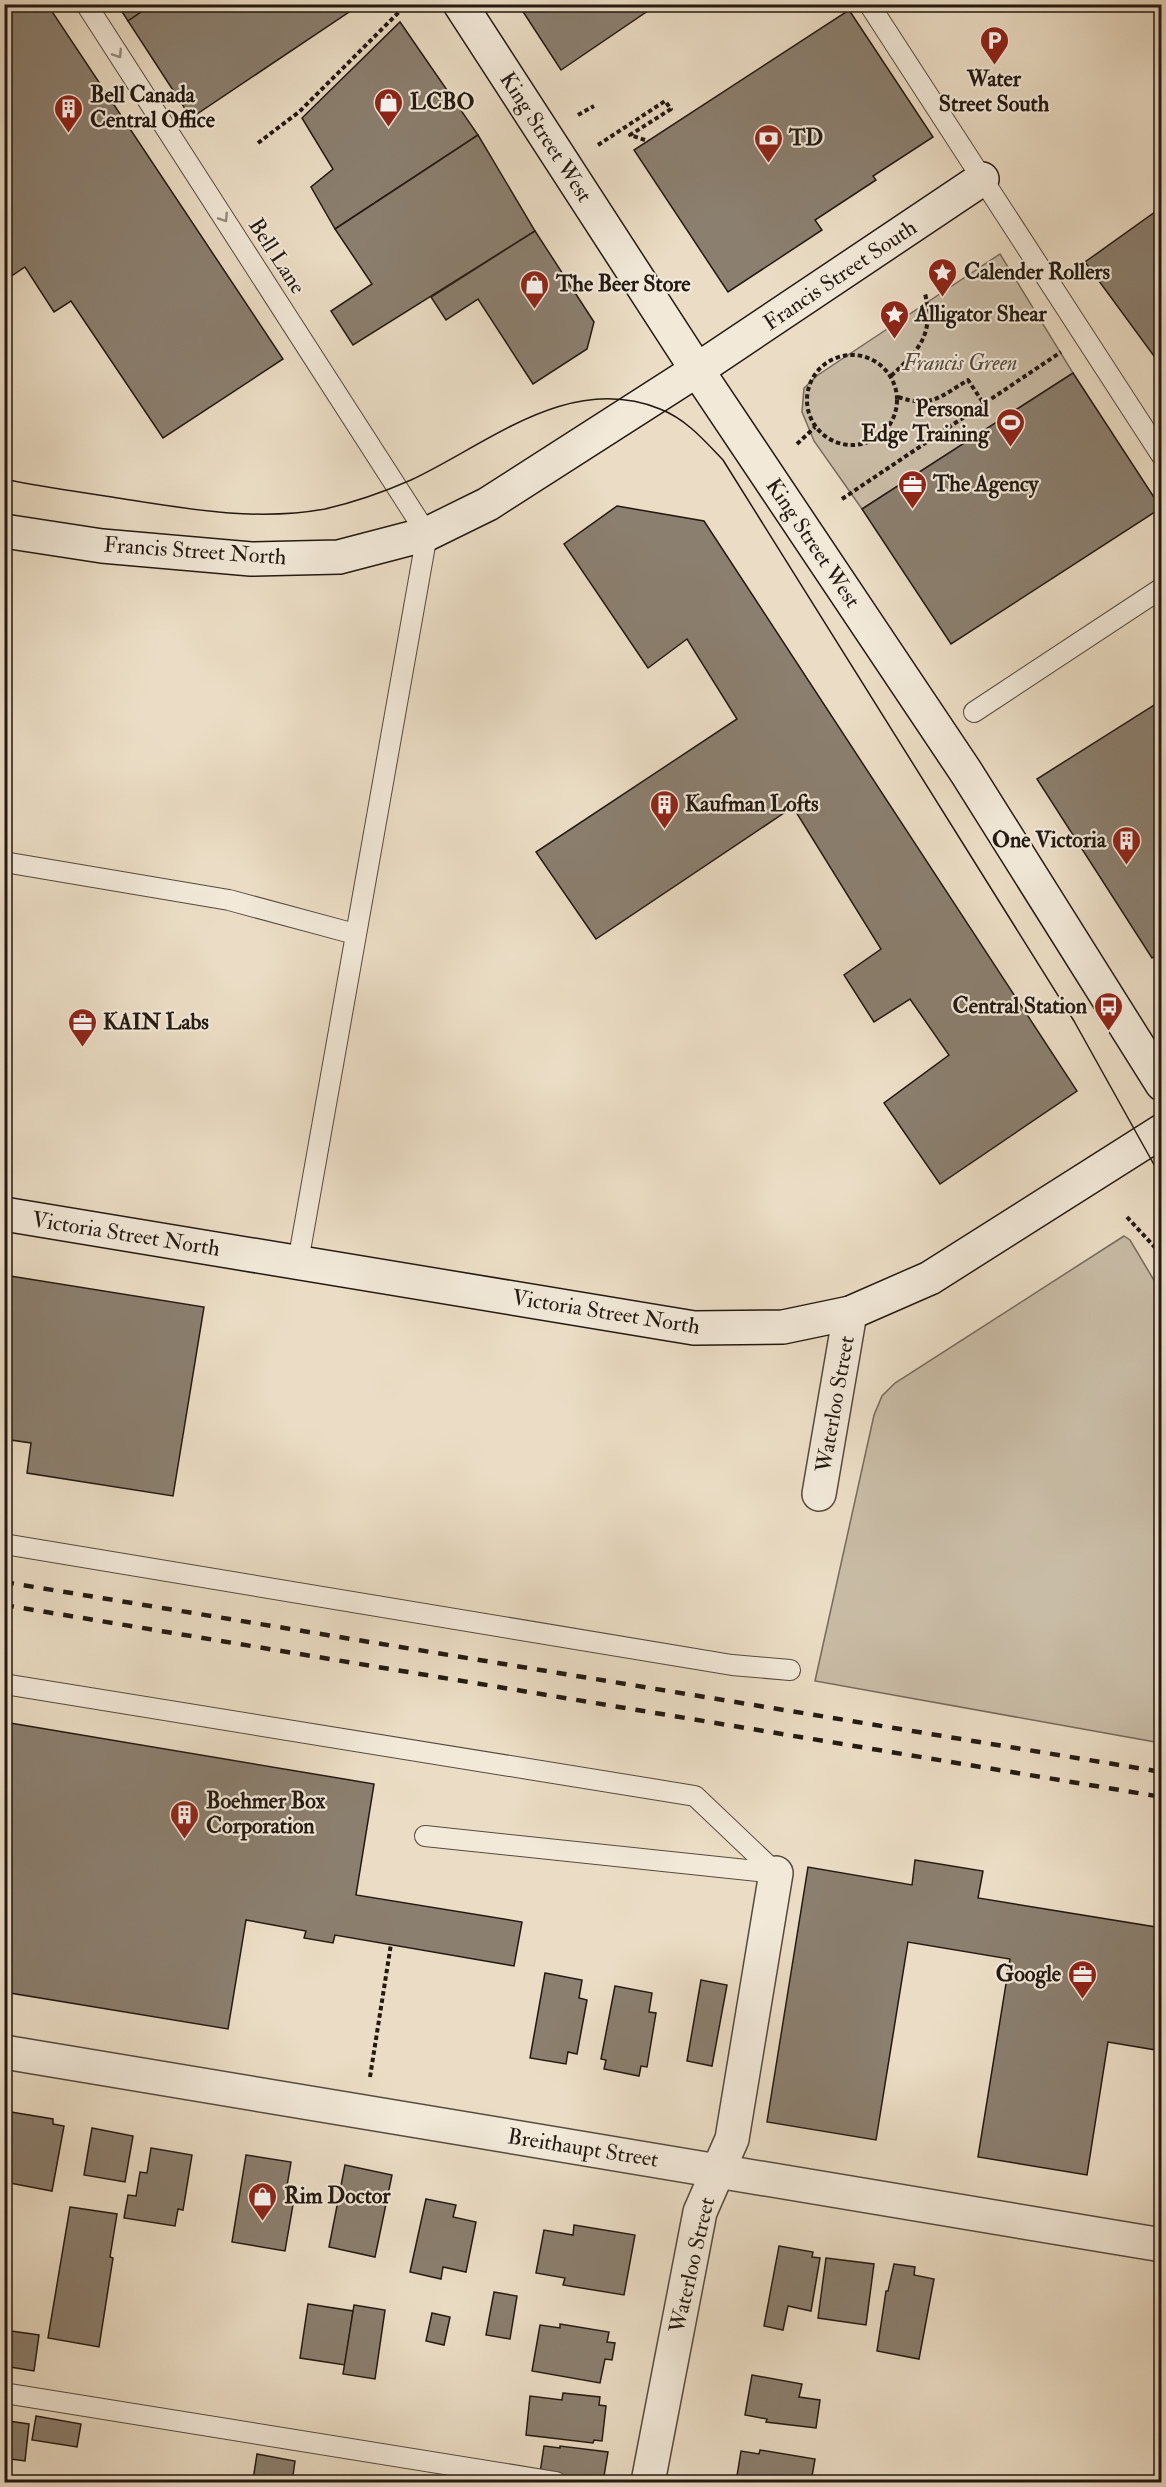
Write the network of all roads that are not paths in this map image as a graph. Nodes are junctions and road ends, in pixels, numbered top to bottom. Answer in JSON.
{"nodes":[{"id":1,"x":86,"y":4,"type":"edge"},
{"id":2,"x":460,"y":4,"type":"edge"},
{"id":3,"x":869,"y":4,"type":"edge"},
{"id":4,"x":982,"y":179,"type":"junction"},
{"id":5,"x":698,"y":370,"type":"junction"},
{"id":6,"x":1161,"y":456,"type":"edge"},
{"id":7,"x":4,"y":531,"type":"edge"},
{"id":8,"x":427,"y":534,"type":"junction"},
{"id":9,"x":1161,"y":588,"type":"edge"},
{"id":10,"x":974,"y":712,"type":"dead end"},
{"id":11,"x":4,"y":862,"type":"edge"},
{"id":12,"x":355,"y":934,"type":"junction"},
{"id":13,"x":1161,"y":1084,"type":"edge"},
{"id":14,"x":1161,"y":1131,"type":"edge"},
{"id":15,"x":4,"y":1214,"type":"edge"},
{"id":16,"x":298,"y":1262,"type":"junction"},
{"id":17,"x":850,"y":1313,"type":"junction"},
{"id":18,"x":819,"y":1494,"type":"dead end"},
{"id":19,"x":4,"y":1544,"type":"edge"},
{"id":20,"x":790,"y":1670,"type":"dead end"},
{"id":21,"x":4,"y":1684,"type":"edge"},
{"id":22,"x":425,"y":1836,"type":"dead end"},
{"id":23,"x":776,"y":1873,"type":"junction"},
{"id":24,"x":4,"y":2052,"type":"edge"},
{"id":25,"x":716,"y":2171,"type":"junction"},
{"id":26,"x":1161,"y":2245,"type":"edge"},
{"id":27,"x":4,"y":2393,"type":"edge"},
{"id":28,"x":556,"y":2482,"type":"edge"},
{"id":29,"x":648,"y":2482,"type":"edge"}],
"edges":[{"from":1,"to":8,"type":"lane","name":"Bell Lane","one_way":true},
{"from":2,"to":5,"type":"street","name":"King Street West"},
{"from":3,"to":4,"type":"lane"},
{"from":4,"to":5,"type":"street","name":"Francis Street South"},
{"from":4,"to":6,"type":"lane"},
{"from":5,"to":8,"type":"street","name":"Francis Street North"},
{"from":5,"to":13,"type":"street","name":"King Street West"},
{"from":7,"to":8,"type":"street","name":"Francis Street North"},
{"from":8,"to":12,"type":"lane"},
{"from":9,"to":10,"type":"lane"},
{"from":11,"to":12,"type":"lane"},
{"from":12,"to":16,"type":"lane"},
{"from":14,"to":17,"type":"street","name":"Victoria Street North"},
{"from":15,"to":16,"type":"street","name":"Victoria Street North"},
{"from":16,"to":17,"type":"street","name":"Victoria Street North"},
{"from":17,"to":18,"type":"street","name":"Waterloo Street"},
{"from":19,"to":20,"type":"lane"},
{"from":21,"to":23,"type":"lane"},
{"from":22,"to":23,"type":"lane"},
{"from":23,"to":25,"type":"street","name":"Waterloo Street"},
{"from":24,"to":25,"type":"street","name":"Breithaupt Street"},
{"from":25,"to":26,"type":"street","name":"Breithaupt Street"},
{"from":25,"to":29,"type":"street","name":"Waterloo Street"},
{"from":27,"to":28,"type":"lane"}]}
